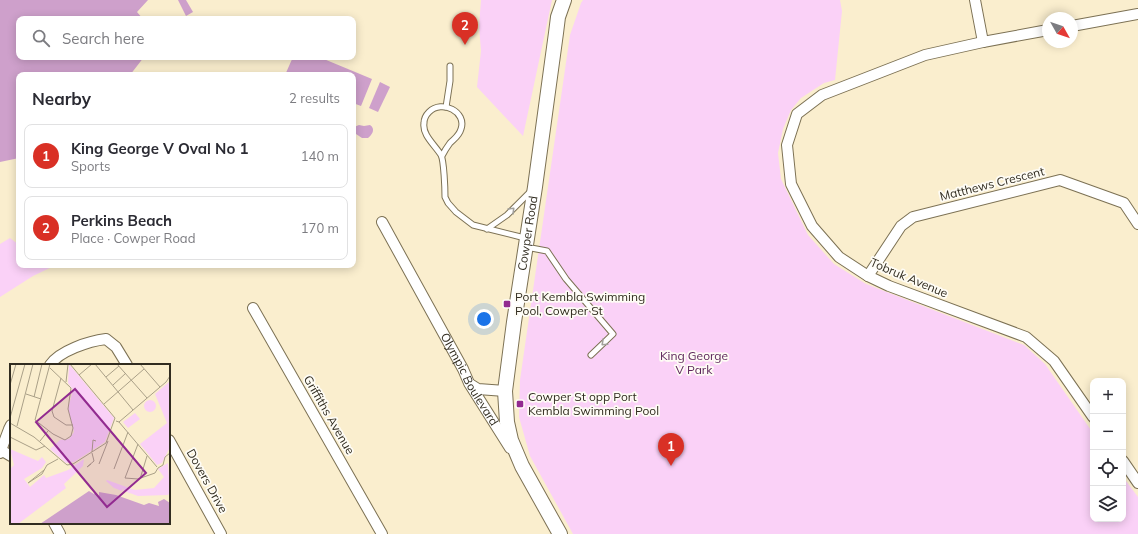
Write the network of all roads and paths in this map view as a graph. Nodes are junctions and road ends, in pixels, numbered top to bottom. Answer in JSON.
{"nodes":[{"id":1,"x":564,"y":0,"type":"edge"},
{"id":2,"x":975,"y":0,"type":"edge"},
{"id":3,"x":1138,"y":14,"type":"edge"},
{"id":4,"x":1078,"y":25,"type":"edge"},
{"id":5,"x":1042,"y":31,"type":"edge"},
{"id":6,"x":983,"y":42,"type":"junction"},
{"id":7,"x":450,"y":66,"type":"dead end"},
{"id":8,"x":446,"y":107,"type":"junction"},
{"id":9,"x":442,"y":156,"type":"junction"},
{"id":10,"x":535,"y":187,"type":"junction"},
{"id":11,"x":382,"y":222,"type":"dead end"},
{"id":12,"x":1138,"y":224,"type":"edge"},
{"id":13,"x":487,"y":229,"type":"junction"},
{"id":14,"x":526,"y":243,"type":"junction"},
{"id":15,"x":868,"y":276,"type":"junction"},
{"id":16,"x":253,"y":308,"type":"dead end"},
{"id":17,"x":591,"y":355,"type":"dead end"},
{"id":18,"x":51,"y":364,"type":"edge"},
{"id":19,"x":126,"y":364,"type":"edge"},
{"id":20,"x":469,"y":383,"type":"junction"},
{"id":21,"x":506,"y":391,"type":"junction"},
{"id":22,"x":1091,"y":414,"type":"edge"},
{"id":23,"x":10,"y":426,"type":"edge"},
{"id":24,"x":170,"y":442,"type":"edge"},
{"id":25,"x":1,"y":451,"type":"edge"},
{"id":26,"x":10,"y":456,"type":"edge"},
{"id":27,"x":1126,"y":465,"type":"edge"},
{"id":28,"x":522,"y":466,"type":"junction"},
{"id":29,"x":1138,"y":483,"type":"edge"},
{"id":30,"x":55,"y":524,"type":"edge"},
{"id":31,"x":60,"y":534,"type":"edge"},
{"id":32,"x":221,"y":534,"type":"edge"},
{"id":33,"x":382,"y":534,"type":"edge"},
{"id":34,"x":560,"y":534,"type":"edge"}],
"edges":[{"from":1,"to":10,"type":"main road","name":"Cowper Road"},
{"from":2,"to":6,"type":"street"},
{"from":3,"to":4,"type":"street"},
{"from":5,"to":6,"type":"street","name":"Tobruk Avenue"},
{"from":6,"to":15,"type":"street","name":"Tobruk Avenue"},
{"from":7,"to":8,"type":"lane"},
{"from":8,"to":9,"type":"lane"},
{"from":8,"to":9,"type":"lane"},
{"from":9,"to":13,"type":"lane"},
{"from":13,"to":10,"type":"lane","one_way":true},
{"from":10,"to":14,"type":"main road","name":"Cowper Road"},
{"from":11,"to":20,"type":"street","name":"Olympic Boulevard"},
{"from":12,"to":15,"type":"street","name":"Matthews Crescent"},
{"from":13,"to":14,"type":"lane"},
{"from":14,"to":17,"type":"lane","one_way":true},
{"from":14,"to":21,"type":"main road","name":"Cowper Road"},
{"from":15,"to":22,"type":"street","name":"Tobruk Avenue"},
{"from":16,"to":33,"type":"street","name":"Griffiths Avenue"},
{"from":18,"to":19,"type":"street"},
{"from":20,"to":21,"type":"street"},
{"from":20,"to":28,"type":"street","name":"Olympic Boulevard"},
{"from":21,"to":28,"type":"main road","name":"Cowper Road"},
{"from":23,"to":25,"type":"street"},
{"from":24,"to":32,"type":"street","name":"Dovers Drive"},
{"from":25,"to":26,"type":"street"},
{"from":27,"to":29,"type":"street"},
{"from":28,"to":34,"type":"main road","name":"Olympic Boulevard"},
{"from":30,"to":31,"type":"street"}]}
